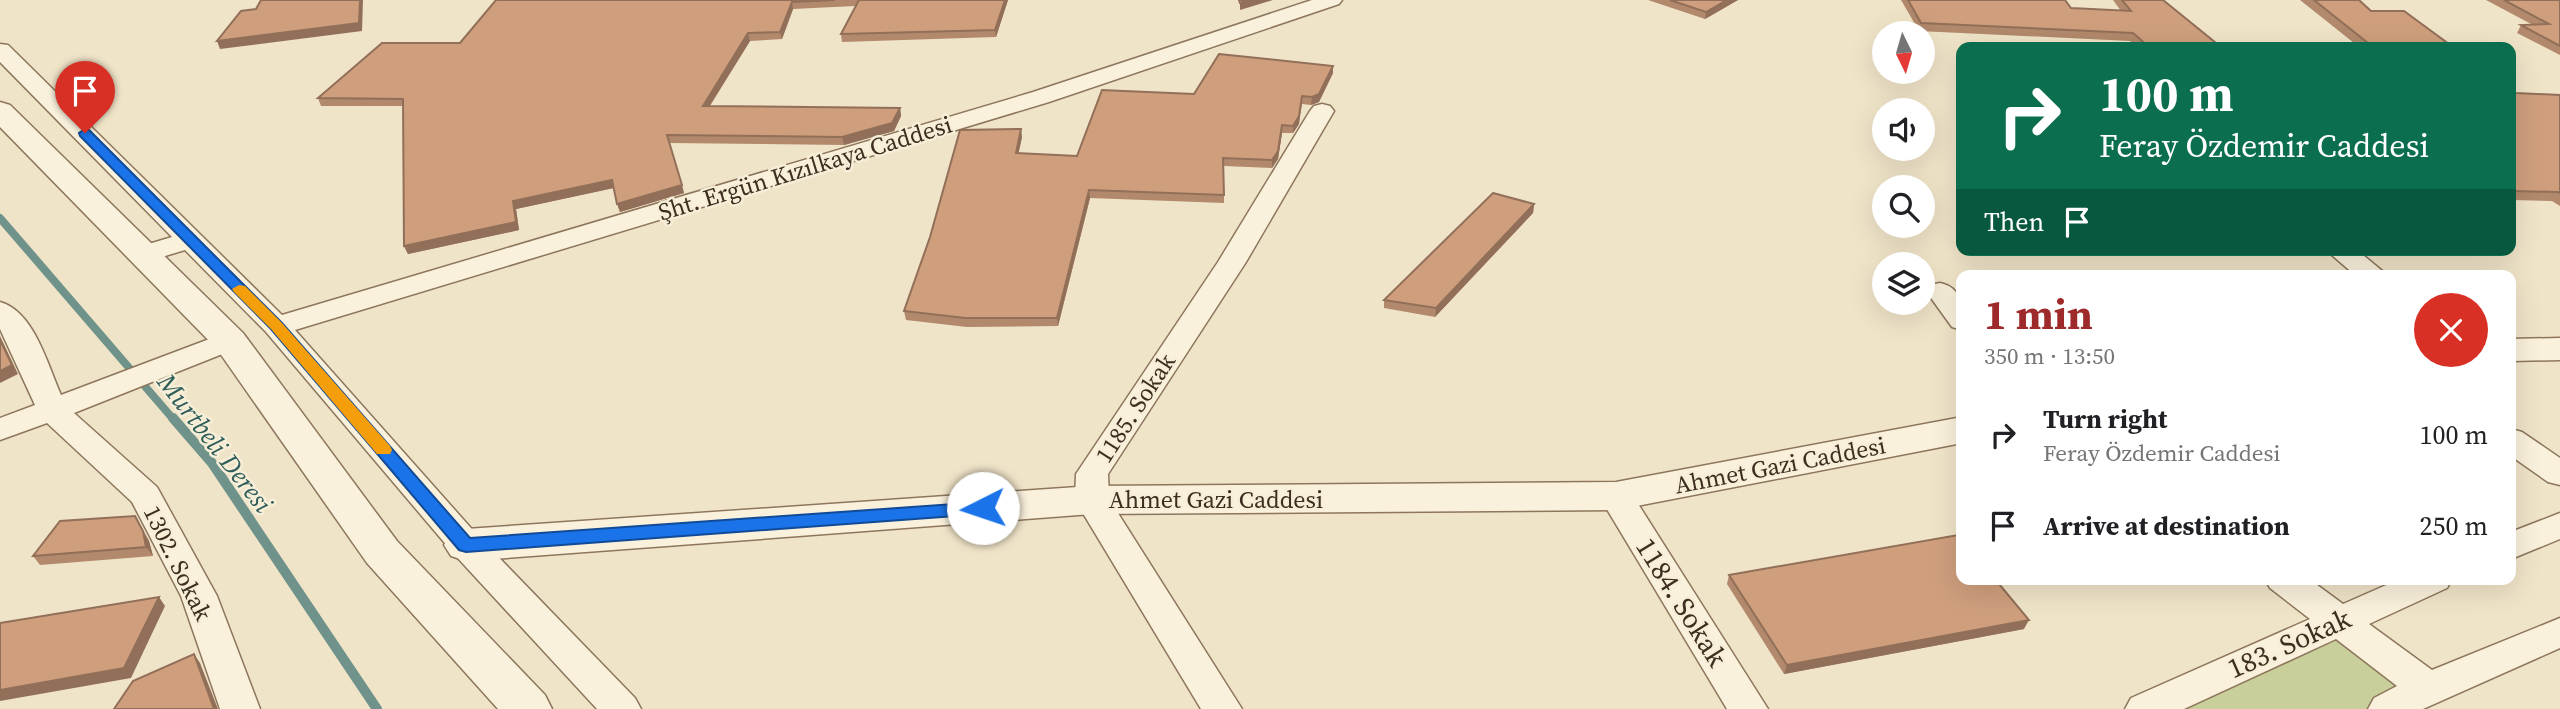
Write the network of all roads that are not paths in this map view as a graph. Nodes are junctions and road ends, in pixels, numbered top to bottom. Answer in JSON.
{"nodes":[{"id":1,"x":1332,"y":0,"type":"edge"},
{"id":2,"x":0,"y":50,"type":"edge"},
{"id":3,"x":0,"y":111,"type":"edge"},
{"id":4,"x":1322,"y":111,"type":"dead end"},
{"id":5,"x":190,"y":240,"type":"junction"},
{"id":6,"x":142,"y":255,"type":"junction"},
{"id":7,"x":2347,"y":256,"type":"edge"},
{"id":8,"x":2366,"y":270,"type":"edge"},
{"id":9,"x":1940,"y":291,"type":"dead end"},
{"id":10,"x":0,"y":312,"type":"edge"},
{"id":11,"x":1956,"y":313,"type":"edge"},
{"id":12,"x":276,"y":326,"type":"junction"},
{"id":13,"x":230,"y":341,"type":"junction"},
{"id":14,"x":2560,"y":349,"type":"edge"},
{"id":15,"x":2516,"y":350,"type":"edge"},
{"id":16,"x":53,"y":411,"type":"junction"},
{"id":17,"x":0,"y":430,"type":"edge"},
{"id":18,"x":1956,"y":431,"type":"edge"},
{"id":19,"x":2516,"y":443,"type":"edge"},
{"id":20,"x":2560,"y":474,"type":"edge"},
{"id":21,"x":1616,"y":496,"type":"junction"},
{"id":22,"x":1092,"y":500,"type":"junction"},
{"id":23,"x":2560,"y":525,"type":"edge"},
{"id":24,"x":2516,"y":544,"type":"edge"},
{"id":25,"x":466,"y":545,"type":"junction"},
{"id":26,"x":2291,"y":585,"type":"edge"},
{"id":27,"x":2420,"y":585,"type":"edge"},
{"id":28,"x":2338,"y":620,"type":"junction"},
{"id":29,"x":2560,"y":632,"type":"edge"},
{"id":30,"x":2428,"y":688,"type":"junction"},
{"id":31,"x":240,"y":709,"type":"edge"},
{"id":32,"x":527,"y":709,"type":"edge"},
{"id":33,"x":621,"y":709,"type":"edge"},
{"id":34,"x":1222,"y":709,"type":"edge"},
{"id":35,"x":1748,"y":709,"type":"edge"},
{"id":36,"x":2145,"y":709,"type":"edge"},
{"id":37,"x":2388,"y":709,"type":"edge"}],
"edges":[{"from":1,"to":12,"type":"street","name":"Şht. Ergün Kızılkaya Caddesi"},
{"from":2,"to":5,"type":"street"},
{"from":3,"to":6,"type":"street"},
{"from":4,"to":22,"type":"street","name":"1185. Sokak"},
{"from":5,"to":6,"type":"street"},
{"from":5,"to":12,"type":"street"},
{"from":6,"to":13,"type":"street"},
{"from":7,"to":8,"type":"street"},
{"from":9,"to":11,"type":"street"},
{"from":10,"to":16,"type":"street"},
{"from":12,"to":25,"type":"street"},
{"from":13,"to":16,"type":"street"},
{"from":13,"to":32,"type":"street"},
{"from":14,"to":15,"type":"street"},
{"from":16,"to":17,"type":"street"},
{"from":16,"to":31,"type":"street","name":"1302. Sokak"},
{"from":18,"to":21,"type":"street","name":"Ahmet Gazi Caddesi"},
{"from":19,"to":20,"type":"street"},
{"from":21,"to":22,"type":"street","name":"Ahmet Gazi Caddesi"},
{"from":21,"to":35,"type":"street","name":"1184. Sokak"},
{"from":22,"to":25,"type":"street","name":"Ahmet Gazi Caddesi"},
{"from":22,"to":34,"type":"street"},
{"from":23,"to":24,"type":"street"},
{"from":25,"to":33,"type":"street"},
{"from":26,"to":28,"type":"street"},
{"from":27,"to":28,"type":"street","name":"183. Sokak"},
{"from":28,"to":30,"type":"street"},
{"from":28,"to":36,"type":"street","name":"183. Sokak"},
{"from":29,"to":30,"type":"street"},
{"from":30,"to":37,"type":"street"}]}
